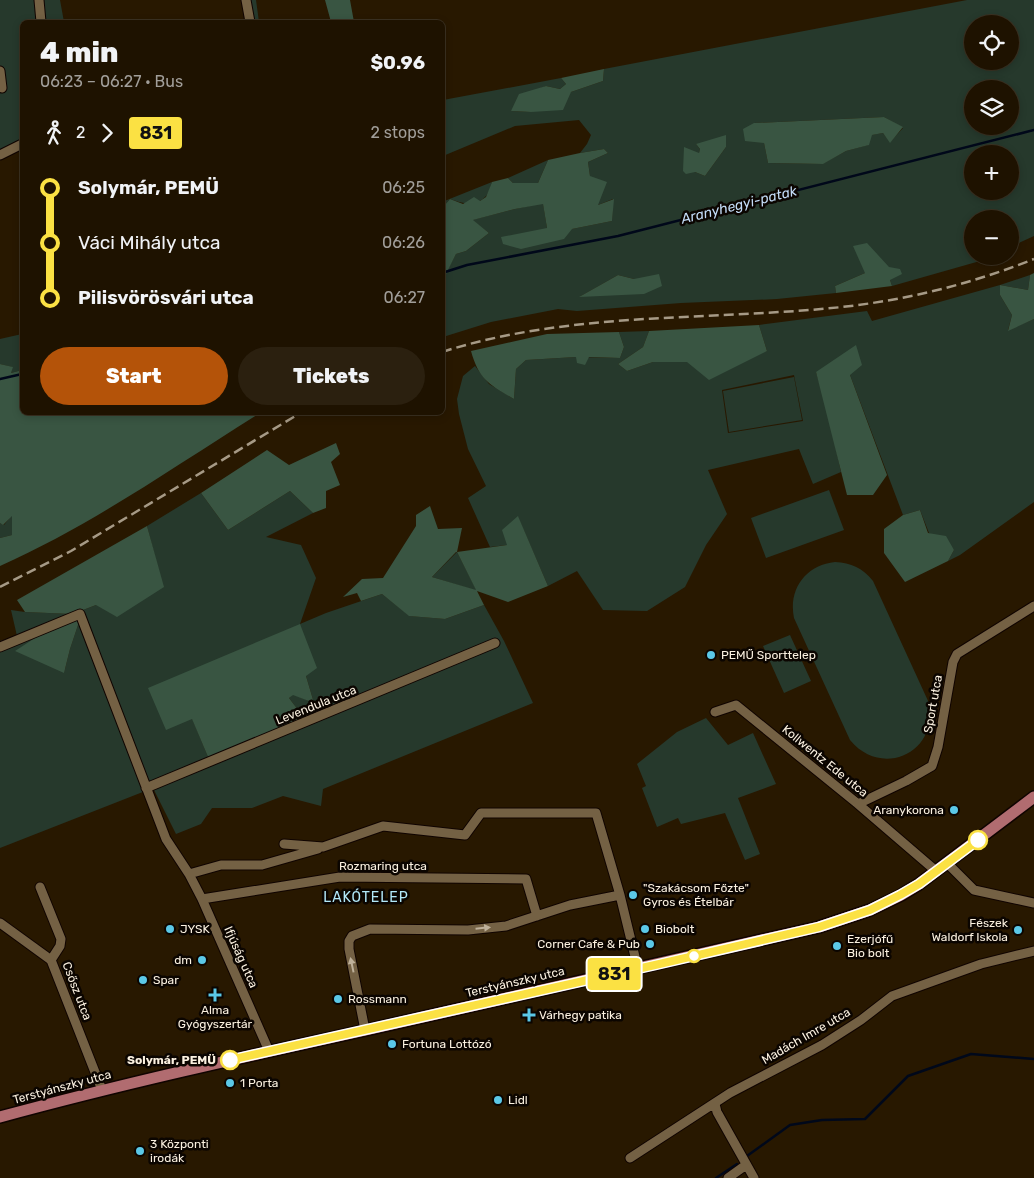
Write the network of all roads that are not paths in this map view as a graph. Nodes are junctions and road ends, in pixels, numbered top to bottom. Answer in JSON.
{"nodes":[{"id":1,"x":39,"y":0,"type":"edge"},
{"id":2,"x":246,"y":0,"type":"edge"},
{"id":3,"x":41,"y":20,"type":"edge"},
{"id":4,"x":250,"y":20,"type":"edge"},
{"id":5,"x":0,"y":72,"type":"edge"},
{"id":6,"x":2,"y":88,"type":"dead end"},
{"id":7,"x":20,"y":145,"type":"edge"},
{"id":8,"x":0,"y":155,"type":"edge"},
{"id":9,"x":1034,"y":606,"type":"edge"},
{"id":10,"x":495,"y":643,"type":"dead end"},
{"id":11,"x":0,"y":647,"type":"edge"},
{"id":12,"x":714,"y":712,"type":"dead end"},
{"id":13,"x":146,"y":788,"type":"junction"},
{"id":14,"x":1034,"y":796,"type":"edge"},
{"id":15,"x":858,"y":804,"type":"junction"},
{"id":16,"x":284,"y":844,"type":"dead end"},
{"id":17,"x":323,"y":847,"type":"junction"},
{"id":18,"x":947,"y":863,"type":"junction"},
{"id":19,"x":936,"y":871,"type":"junction"},
{"id":20,"x":189,"y":874,"type":"junction"},
{"id":21,"x":40,"y":887,"type":"dead end"},
{"id":22,"x":620,"y":895,"type":"junction"},
{"id":23,"x":202,"y":899,"type":"junction"},
{"id":24,"x":1034,"y":903,"type":"edge"},
{"id":25,"x":537,"y":916,"type":"junction"},
{"id":26,"x":0,"y":923,"type":"edge"},
{"id":27,"x":1034,"y":951,"type":"edge"},
{"id":28,"x":51,"y":960,"type":"junction"},
{"id":29,"x":638,"y":969,"type":"junction"},
{"id":30,"x":366,"y":1030,"type":"junction"},
{"id":31,"x":269,"y":1051,"type":"junction"},
{"id":32,"x":102,"y":1090,"type":"junction"},
{"id":33,"x":715,"y":1104,"type":"junction"},
{"id":34,"x":0,"y":1117,"type":"edge"},
{"id":35,"x":630,"y":1158,"type":"dead end"},
{"id":36,"x":746,"y":1166,"type":"junction"},
{"id":37,"x":728,"y":1178,"type":"edge"},
{"id":38,"x":754,"y":1178,"type":"edge"}],
"edges":[{"from":1,"to":3,"type":"street"},
{"from":2,"to":4,"type":"street"},
{"from":5,"to":6,"type":"street"},
{"from":7,"to":8,"type":"street"},
{"from":9,"to":15,"type":"street","name":"Sport utca"},
{"from":10,"to":13,"type":"street","name":"Levendula utca"},
{"from":11,"to":13,"type":"street","name":"Ifjúság utca"},
{"from":12,"to":15,"type":"street","name":"Kollwentz Ede utca"},
{"from":13,"to":20,"type":"street","name":"Ifjúság utca"},
{"from":14,"to":18,"type":"main road","name":"Terstyánszky utca"},
{"from":15,"to":19,"type":"street","name":"Kollwentz Ede utca"},
{"from":16,"to":17,"type":"street","name":"Rozmaring utca"},
{"from":17,"to":20,"type":"street","name":"Rozmaring utca"},
{"from":17,"to":22,"type":"street","name":"Rozmaring utca"},
{"from":18,"to":19,"type":"main road","name":"Terstyánszky utca"},
{"from":18,"to":24,"type":"street"},
{"from":19,"to":29,"type":"main road","name":"Terstyánszky utca"},
{"from":20,"to":23,"type":"street","name":"Ifjúság utca"},
{"from":21,"to":28,"type":"street"},
{"from":22,"to":25,"type":"street"},
{"from":22,"to":29,"type":"street"},
{"from":23,"to":25,"type":"street","name":"Rozmaring utca"},
{"from":23,"to":31,"type":"street","name":"Ifjúság utca"},
{"from":30,"to":25,"type":"street","one_way":true},
{"from":26,"to":28,"type":"street","name":"Csősz utca"},
{"from":27,"to":33,"type":"street","name":"Madách Imre utca"},
{"from":28,"to":32,"type":"street","name":"Csősz utca"},
{"from":29,"to":30,"type":"main road","name":"Terstyánszky utca"},
{"from":30,"to":31,"type":"main road","name":"Terstyánszky utca"},
{"from":31,"to":32,"type":"main road","name":"Terstyánszky utca"},
{"from":32,"to":34,"type":"main road","name":"Terstyánszky utca"},
{"from":33,"to":35,"type":"street","name":"Madách Imre utca"},
{"from":33,"to":36,"type":"street"},
{"from":36,"to":37,"type":"street"},
{"from":36,"to":38,"type":"street"}]}
